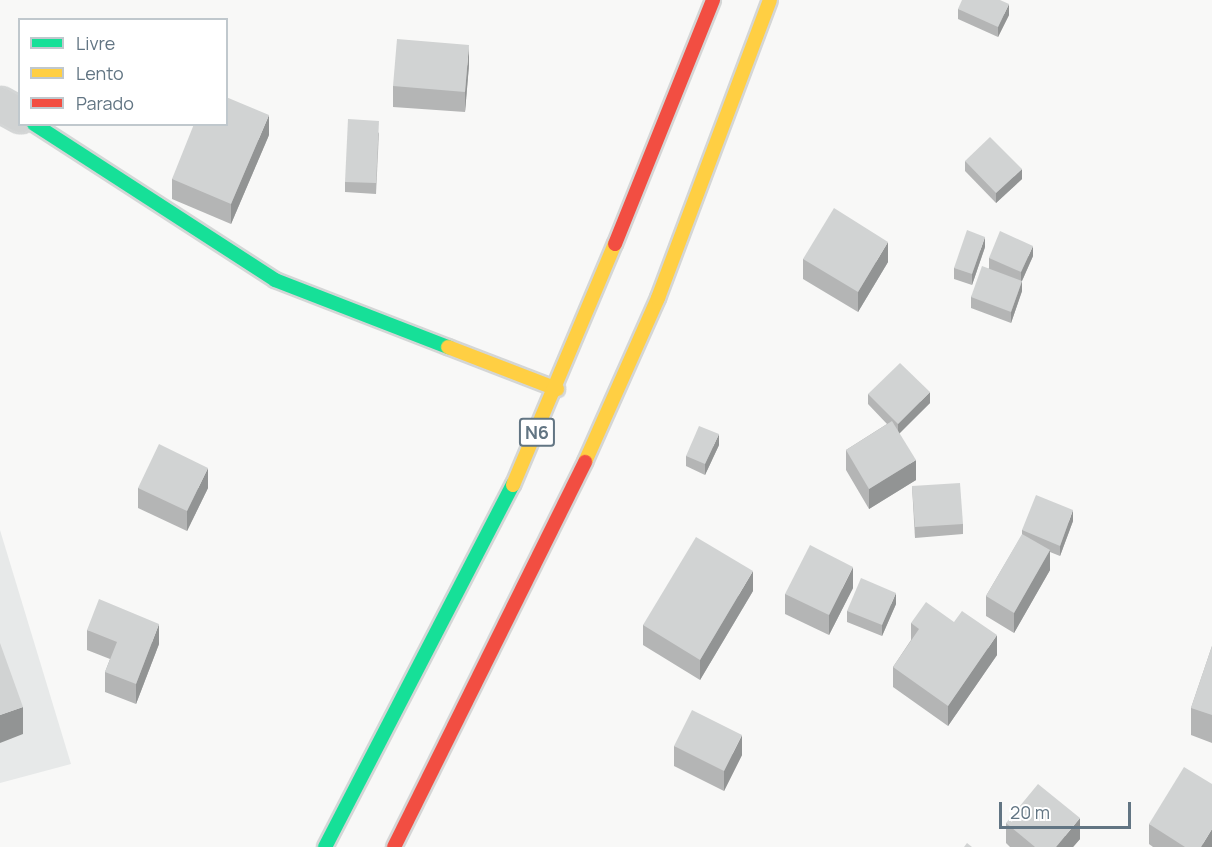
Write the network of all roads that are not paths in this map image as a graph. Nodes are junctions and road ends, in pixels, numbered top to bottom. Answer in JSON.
{"nodes":[{"id":1,"x":712,"y":0,"type":"edge"},
{"id":2,"x":770,"y":0,"type":"edge"},
{"id":3,"x":0,"y":104,"type":"edge"},
{"id":4,"x":18,"y":115,"type":"edge"},
{"id":5,"x":37,"y":126,"type":"edge"},
{"id":6,"x":557,"y":389,"type":"junction"},
{"id":7,"x":325,"y":847,"type":"edge"},
{"id":8,"x":394,"y":847,"type":"edge"}],
"edges":[{"from":1,"to":6,"type":"main road","number":"N6"},
{"from":2,"to":8,"type":"main road"},
{"from":3,"to":4,"type":"street"},
{"from":5,"to":6,"type":"main road"},
{"from":6,"to":7,"type":"main road","number":"N6"}]}
